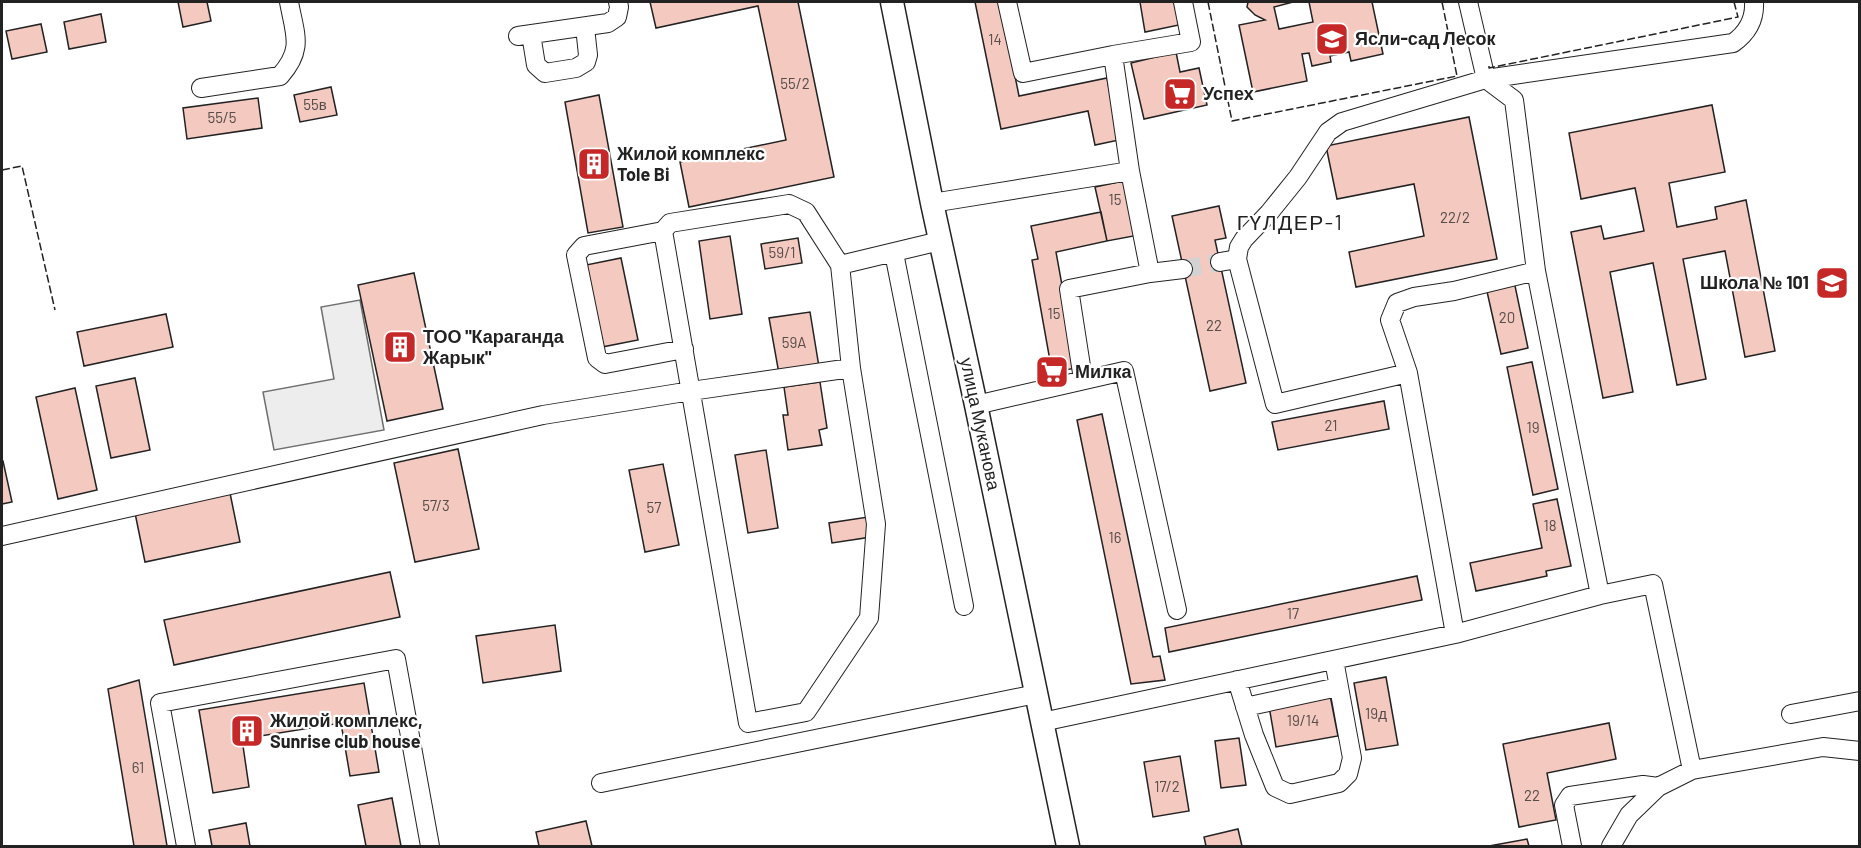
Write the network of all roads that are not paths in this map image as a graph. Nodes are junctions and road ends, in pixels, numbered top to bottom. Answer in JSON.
{"nodes":[{"id":1,"x":289,"y":2,"type":"edge"},
{"id":2,"x":618,"y":2,"type":"edge"},
{"id":3,"x":892,"y":2,"type":"edge"},
{"id":4,"x":1007,"y":2,"type":"edge"},
{"id":5,"x":1183,"y":2,"type":"edge"},
{"id":6,"x":1468,"y":2,"type":"edge"},
{"id":7,"x":1754,"y":2,"type":"edge"},
{"id":8,"x":585,"y":27,"type":"junction"},
{"id":9,"x":1113,"y":55,"type":"junction"},
{"id":10,"x":1486,"y":79,"type":"junction"},
{"id":11,"x":201,"y":88,"type":"dead end"},
{"id":12,"x":1130,"y":171,"type":"junction"},
{"id":13,"x":932,"y":203,"type":"junction"},
{"id":14,"x":663,"y":231,"type":"junction"},
{"id":15,"x":940,"y":241,"type":"junction"},
{"id":16,"x":894,"y":253,"type":"junction"},
{"id":17,"x":840,"y":265,"type":"junction"},
{"id":18,"x":1183,"y":268,"type":"tunnel mouth"},
{"id":19,"x":1536,"y":271,"type":"junction"},
{"id":20,"x":1150,"y":273,"type":"junction"},
{"id":21,"x":684,"y":349,"type":"junction"},
{"id":22,"x":851,"y":368,"type":"junction"},
{"id":23,"x":1408,"y":373,"type":"junction"},
{"id":24,"x":1083,"y":379,"type":"junction"},
{"id":25,"x":691,"y":391,"type":"junction"},
{"id":26,"x":976,"y":405,"type":"junction"},
{"id":27,"x":2,"y":536,"type":"edge"},
{"id":28,"x":1600,"y":595,"type":"junction"},
{"id":29,"x":964,"y":606,"type":"dead end"},
{"id":30,"x":1177,"y":610,"type":"dead end"},
{"id":31,"x":1455,"y":633,"type":"junction"},
{"id":32,"x":1334,"y":660,"type":"junction"},
{"id":33,"x":1237,"y":680,"type":"junction"},
{"id":34,"x":1338,"y":687,"type":"junction"},
{"id":35,"x":1036,"y":694,"type":"junction"},
{"id":36,"x":1860,"y":701,"type":"edge"},
{"id":37,"x":1245,"y":707,"type":"junction"},
{"id":38,"x":1791,"y":714,"type":"dead end"},
{"id":39,"x":1042,"y":722,"type":"junction"},
{"id":40,"x":1860,"y":751,"type":"edge"},
{"id":41,"x":1692,"y":770,"type":"junction"},
{"id":42,"x":601,"y":783,"type":"dead end"},
{"id":43,"x":1658,"y":787,"type":"junction"},
{"id":44,"x":186,"y":846,"type":"edge"},
{"id":45,"x":430,"y":846,"type":"edge"},
{"id":46,"x":1068,"y":846,"type":"edge"},
{"id":47,"x":1572,"y":846,"type":"edge"},
{"id":48,"x":1611,"y":846,"type":"edge"}],
"edges":[{"from":1,"to":11,"type":"street"},
{"from":2,"to":8,"type":"street"},
{"from":3,"to":13,"type":"main road","name":"улица Муканова"},
{"from":4,"to":9,"type":"street"},
{"from":5,"to":9,"type":"street"},
{"from":6,"to":10,"type":"street"},
{"from":7,"to":10,"type":"street"},
{"from":8,"to":8,"type":"street"},
{"from":9,"to":12,"type":"street"},
{"from":10,"to":19,"type":"street"},
{"from":10,"to":23,"type":"street"},
{"from":12,"to":13,"type":"street"},
{"from":12,"to":20,"type":"street"},
{"from":13,"to":15,"type":"main road","name":"улица Муканова"},
{"from":14,"to":17,"type":"street"},
{"from":14,"to":21,"type":"street"},
{"from":14,"to":21,"type":"street"},
{"from":15,"to":16,"type":"street"},
{"from":15,"to":26,"type":"main road","name":"улица Муканова"},
{"from":16,"to":17,"type":"street"},
{"from":16,"to":29,"type":"street"},
{"from":17,"to":22,"type":"street"},
{"from":18,"to":20,"type":"street"},
{"from":19,"to":23,"type":"street"},
{"from":19,"to":28,"type":"street"},
{"from":20,"to":24,"type":"street"},
{"from":21,"to":25,"type":"street"},
{"from":22,"to":25,"type":"street"},
{"from":22,"to":25,"type":"street"},
{"from":23,"to":31,"type":"street"},
{"from":24,"to":26,"type":"street"},
{"from":24,"to":30,"type":"street"},
{"from":25,"to":27,"type":"street"},
{"from":26,"to":35,"type":"main road","name":"улица Муканова"},
{"from":28,"to":31,"type":"street"},
{"from":28,"to":41,"type":"street"},
{"from":31,"to":32,"type":"street"},
{"from":32,"to":33,"type":"street"},
{"from":32,"to":34,"type":"street"},
{"from":33,"to":37,"type":"street"},
{"from":33,"to":39,"type":"street"},
{"from":34,"to":37,"type":"street"},
{"from":34,"to":37,"type":"street"},
{"from":35,"to":39,"type":"main road","name":"улица Муканова"},
{"from":35,"to":42,"type":"street"},
{"from":36,"to":38,"type":"street"},
{"from":39,"to":46,"type":"main road","name":"улица Муканова"},
{"from":40,"to":41,"type":"street"},
{"from":41,"to":43,"type":"street"},
{"from":43,"to":47,"type":"street"},
{"from":43,"to":48,"type":"street"},
{"from":44,"to":45,"type":"street"}]}
